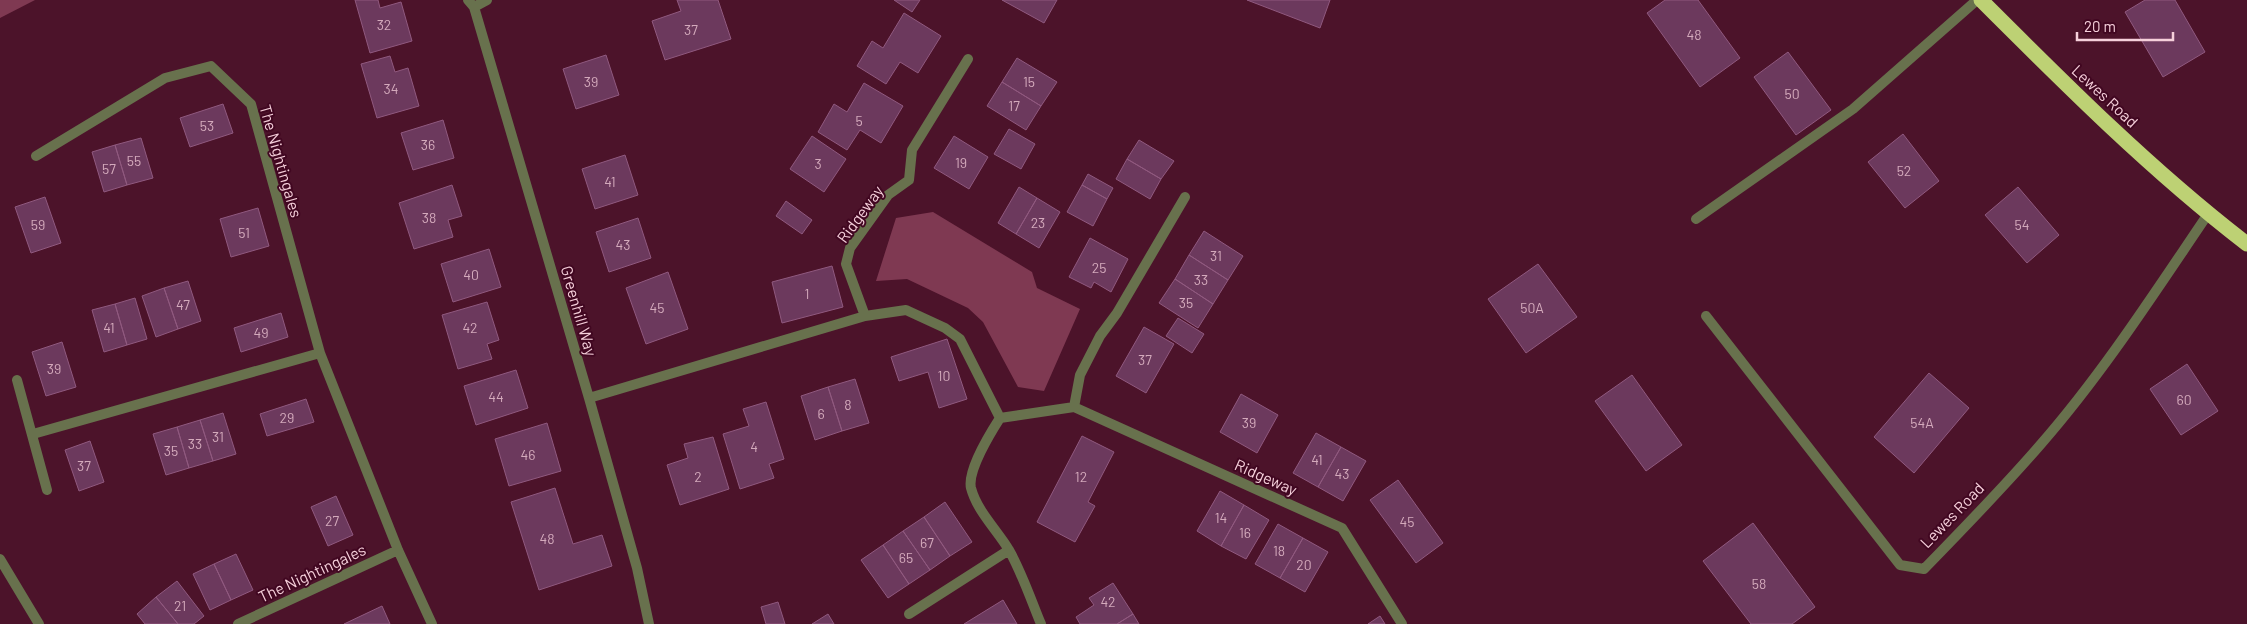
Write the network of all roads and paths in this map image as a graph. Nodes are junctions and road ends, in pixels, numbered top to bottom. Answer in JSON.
{"nodes":[{"id":1,"x":487,"y":0,"type":"edge"},
{"id":2,"x":1977,"y":0,"type":"edge"},
{"id":3,"x":1981,"y":0,"type":"edge"},
{"id":4,"x":471,"y":4,"type":"edge"},
{"id":5,"x":968,"y":59,"type":"dead end"},
{"id":6,"x":36,"y":156,"type":"dead end"},
{"id":7,"x":1185,"y":197,"type":"dead end"},
{"id":8,"x":2208,"y":214,"type":"junction"},
{"id":9,"x":1696,"y":219,"type":"dead end"},
{"id":10,"x":2247,"y":244,"type":"edge"},
{"id":11,"x":865,"y":316,"type":"junction"},
{"id":12,"x":1706,"y":316,"type":"dead end"},
{"id":13,"x":320,"y":354,"type":"junction"},
{"id":14,"x":17,"y":380,"type":"dead end"},
{"id":15,"x":589,"y":398,"type":"junction"},
{"id":16,"x":1074,"y":407,"type":"junction"},
{"id":17,"x":1000,"y":418,"type":"junction"},
{"id":18,"x":33,"y":434,"type":"junction"},
{"id":19,"x":47,"y":490,"type":"dead end"},
{"id":20,"x":398,"y":550,"type":"junction"},
{"id":21,"x":1009,"y":550,"type":"junction"},
{"id":22,"x":0,"y":559,"type":"edge"},
{"id":23,"x":909,"y":614,"type":"dead end"},
{"id":24,"x":39,"y":624,"type":"edge"},
{"id":25,"x":238,"y":624,"type":"edge"},
{"id":26,"x":432,"y":624,"type":"edge"},
{"id":27,"x":649,"y":624,"type":"edge"},
{"id":28,"x":1041,"y":624,"type":"edge"},
{"id":29,"x":1402,"y":624,"type":"edge"}],
"edges":[{"from":1,"to":4,"type":"street","name":"Greenhill Way"},
{"from":2,"to":9,"type":"street"},
{"from":3,"to":8,"type":"highway","name":"Lewes Road"},
{"from":4,"to":15,"type":"street","name":"Greenhill Way"},
{"from":5,"to":11,"type":"street","name":"Ridgeway"},
{"from":6,"to":13,"type":"street","name":"The Nightingales"},
{"from":7,"to":16,"type":"street"},
{"from":8,"to":10,"type":"highway","name":"Lewes Road"},
{"from":8,"to":12,"type":"street","name":"Lewes Road"},
{"from":11,"to":15,"type":"street"},
{"from":11,"to":17,"type":"street"},
{"from":13,"to":18,"type":"street"},
{"from":13,"to":20,"type":"street","name":"The Nightingales"},
{"from":14,"to":18,"type":"street"},
{"from":15,"to":27,"type":"street","name":"Greenhill Way"},
{"from":16,"to":17,"type":"street"},
{"from":16,"to":29,"type":"street","name":"Ridgeway"},
{"from":17,"to":21,"type":"street"},
{"from":18,"to":19,"type":"street"},
{"from":20,"to":25,"type":"street","name":"The Nightingales"},
{"from":20,"to":26,"type":"street","name":"The Nightingales"},
{"from":21,"to":23,"type":"street"},
{"from":21,"to":28,"type":"street"},
{"from":22,"to":24,"type":"street"}]}
